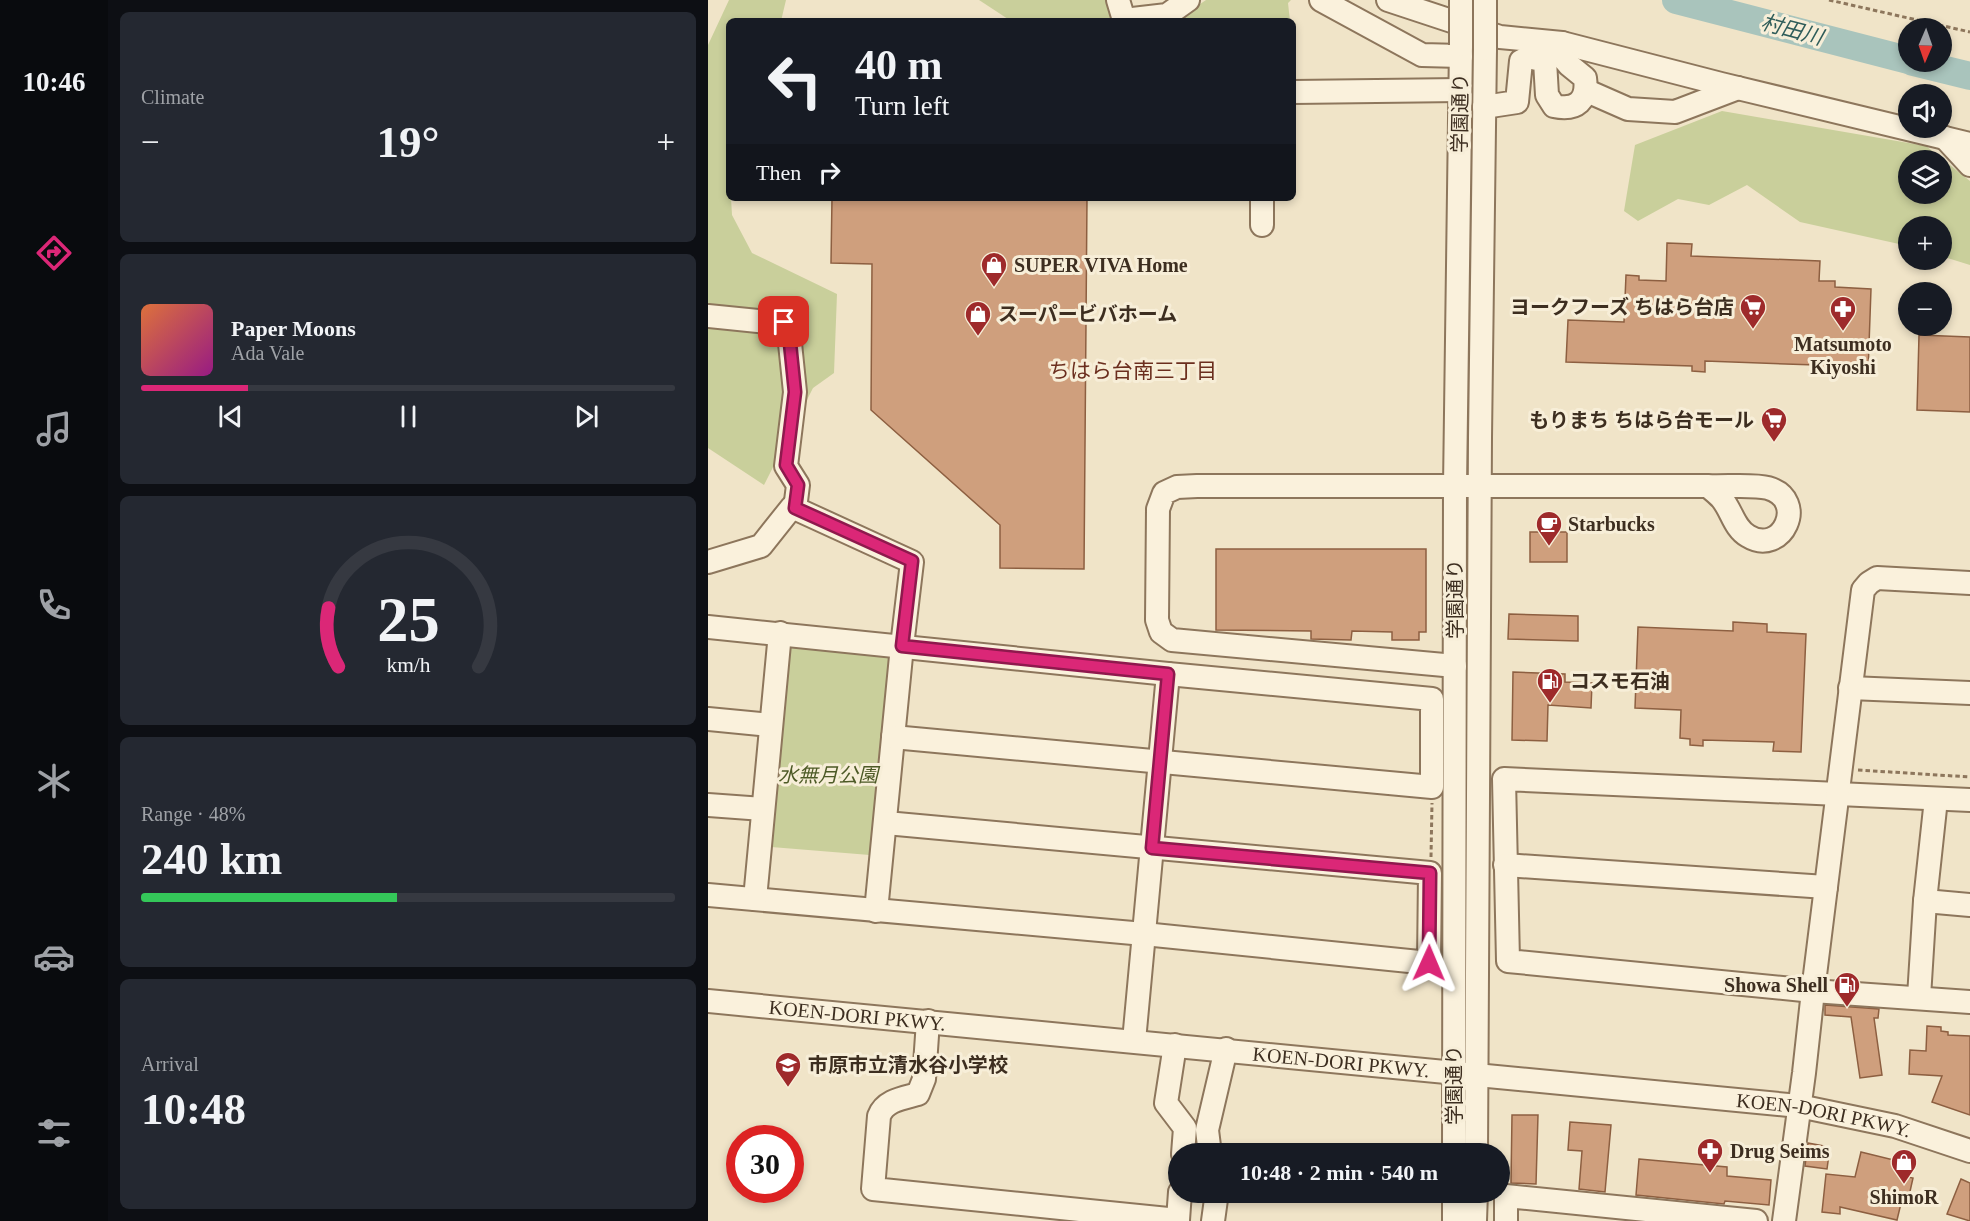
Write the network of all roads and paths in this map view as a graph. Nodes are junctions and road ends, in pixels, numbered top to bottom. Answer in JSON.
{"nodes":[{"id":1,"x":1118,"y":0,"type":"edge"},
{"id":2,"x":1188,"y":0,"type":"edge"},
{"id":3,"x":1321,"y":0,"type":"edge"},
{"id":4,"x":1388,"y":0,"type":"edge"},
{"id":5,"x":1461,"y":0,"type":"edge"},
{"id":6,"x":1485,"y":0,"type":"edge"},
{"id":7,"x":1829,"y":0,"type":"edge"},
{"id":8,"x":1857,"y":0,"type":"edge"},
{"id":9,"x":1856,"y":8,"type":"junction"},
{"id":10,"x":1123,"y":18,"type":"edge"},
{"id":11,"x":1141,"y":18,"type":"edge"},
{"id":12,"x":1970,"y":32,"type":"edge"},
{"id":13,"x":1562,"y":43,"type":"junction"},
{"id":14,"x":1461,"y":50,"type":"junction"},
{"id":15,"x":1738,"y":88,"type":"junction"},
{"id":16,"x":1460,"y":90,"type":"junction"},
{"id":17,"x":1587,"y":91,"type":"junction"},
{"id":18,"x":1296,"y":93,"type":"edge"},
{"id":19,"x":1484,"y":107,"type":"junction"},
{"id":20,"x":1898,"y":127,"type":"edge"},
{"id":21,"x":1945,"y":138,"type":"joint"},
{"id":22,"x":1970,"y":144,"type":"edge"},
{"id":23,"x":1970,"y":165,"type":"edge"},
{"id":24,"x":1262,"y":201,"type":"edge"},
{"id":25,"x":1262,"y":225,"type":"dead end"},
{"id":26,"x":708,"y":316,"type":"edge"},
{"id":27,"x":708,"y":326,"type":"edge"},
{"id":28,"x":782,"y":331,"type":"dead end"},
{"id":29,"x":1480,"y":486,"type":"junction"},
{"id":30,"x":1708,"y":486,"type":"dead end"},
{"id":31,"x":1455,"y":487,"type":"junction"},
{"id":32,"x":795,"y":508,"type":"junction"},
{"id":33,"x":708,"y":562,"type":"edge"},
{"id":34,"x":1970,"y":583,"type":"edge"},
{"id":35,"x":708,"y":627,"type":"edge"},
{"id":36,"x":780,"y":633,"type":"junction"},
{"id":37,"x":902,"y":646,"type":"junction"},
{"id":38,"x":1455,"y":666,"type":"junction"},
{"id":39,"x":1168,"y":674,"type":"junction"},
{"id":40,"x":1850,"y":688,"type":"junction"},
{"id":41,"x":1970,"y":693,"type":"edge"},
{"id":42,"x":708,"y":719,"type":"edge"},
{"id":43,"x":771,"y":725,"type":"junction"},
{"id":44,"x":893,"y":737,"type":"junction"},
{"id":45,"x":1160,"y":762,"type":"junction"},
{"id":46,"x":1840,"y":770,"type":"junction"},
{"id":47,"x":1970,"y":777,"type":"edge"},
{"id":48,"x":1432,"y":786,"type":"junction"},
{"id":49,"x":1837,"y":794,"type":"junction"},
{"id":50,"x":1936,"y":799,"type":"junction"},
{"id":51,"x":1970,"y":800,"type":"edge"},
{"id":52,"x":708,"y":805,"type":"edge"},
{"id":53,"x":763,"y":809,"type":"junction"},
{"id":54,"x":886,"y":823,"type":"junction"},
{"id":55,"x":1152,"y":848,"type":"junction"},
{"id":56,"x":1505,"y":865,"type":"junction"},
{"id":57,"x":1430,"y":873,"type":"junction"},
{"id":58,"x":1826,"y":887,"type":"junction"},
{"id":59,"x":708,"y":895,"type":"edge"},
{"id":60,"x":755,"y":899,"type":"junction"},
{"id":61,"x":1925,"y":901,"type":"junction"},
{"id":62,"x":1970,"y":905,"type":"edge"},
{"id":63,"x":876,"y":911,"type":"junction"},
{"id":64,"x":1144,"y":934,"type":"junction"},
{"id":65,"x":1813,"y":991,"type":"junction"},
{"id":66,"x":1919,"y":997,"type":"junction"},
{"id":67,"x":708,"y":1001,"type":"edge"},
{"id":68,"x":1970,"y":1002,"type":"edge"},
{"id":69,"x":928,"y":1021,"type":"junction"},
{"id":70,"x":1134,"y":1041,"type":"junction"},
{"id":71,"x":1175,"y":1045,"type":"junction"},
{"id":72,"x":1227,"y":1049,"type":"junction"},
{"id":73,"x":1454,"y":1072,"type":"junction"},
{"id":74,"x":1477,"y":1075,"type":"junction"},
{"id":75,"x":1799,"y":1106,"type":"junction"},
{"id":76,"x":1184,"y":1143,"type":"edge"},
{"id":77,"x":1209,"y":1143,"type":"edge"},
{"id":78,"x":1454,"y":1143,"type":"edge"},
{"id":79,"x":1476,"y":1143,"type":"edge"},
{"id":80,"x":1970,"y":1151,"type":"edge"},
{"id":81,"x":1179,"y":1203,"type":"edge"},
{"id":82,"x":1215,"y":1203,"type":"edge"},
{"id":83,"x":1454,"y":1203,"type":"edge"},
{"id":84,"x":1476,"y":1203,"type":"edge"},
{"id":85,"x":1213,"y":1221,"type":"edge"},
{"id":86,"x":1454,"y":1221,"type":"edge"},
{"id":87,"x":1475,"y":1221,"type":"edge"},
{"id":88,"x":1506,"y":1221,"type":"edge"},
{"id":89,"x":1756,"y":1221,"type":"edge"},
{"id":90,"x":1784,"y":1221,"type":"edge"}],
"edges":[{"from":1,"to":10,"type":"street"},
{"from":2,"to":11,"type":"street"},
{"from":3,"to":14,"type":"street"},
{"from":4,"to":13,"type":"street"},
{"from":5,"to":14,"type":"street","name":"学園通り","bridge":true},
{"from":6,"to":19,"type":"street","name":"学園通り","bridge":true},
{"from":7,"to":9,"type":"path"},
{"from":8,"to":9,"type":"path"},
{"from":9,"to":12,"type":"path"},
{"from":13,"to":15,"type":"street"},
{"from":13,"to":17,"type":"street"},
{"from":14,"to":16,"type":"street","name":"学園通り"},
{"from":15,"to":17,"type":"street"},
{"from":15,"to":20,"type":"street"},
{"from":16,"to":18,"type":"street"},
{"from":16,"to":31,"type":"street","name":"学園通り"},
{"from":17,"to":19,"type":"street"},
{"from":19,"to":29,"type":"street","name":"学園通り"},
{"from":21,"to":22,"type":"street"},
{"from":21,"to":23,"type":"street"},
{"from":24,"to":25,"type":"street"},
{"from":26,"to":32,"type":"street"},
{"from":27,"to":28,"type":"street"},
{"from":29,"to":30,"type":"street"},
{"from":29,"to":31,"type":"street"},
{"from":29,"to":74,"type":"street","name":"学園通り"},
{"from":31,"to":38,"type":"street","name":"学園通り"},
{"from":31,"to":38,"type":"street"},
{"from":32,"to":33,"type":"street"},
{"from":32,"to":37,"type":"street"},
{"from":34,"to":40,"type":"street"},
{"from":35,"to":36,"type":"street"},
{"from":36,"to":37,"type":"street"},
{"from":36,"to":43,"type":"street"},
{"from":37,"to":39,"type":"street"},
{"from":37,"to":44,"type":"street"},
{"from":38,"to":73,"type":"street","name":"学園通り"},
{"from":39,"to":45,"type":"street"},
{"from":39,"to":48,"type":"street"},
{"from":40,"to":41,"type":"street"},
{"from":40,"to":46,"type":"street"},
{"from":42,"to":43,"type":"street"},
{"from":43,"to":53,"type":"street"},
{"from":44,"to":45,"type":"street"},
{"from":44,"to":54,"type":"street"},
{"from":45,"to":48,"type":"street"},
{"from":45,"to":55,"type":"street"},
{"from":46,"to":47,"type":"path"},
{"from":46,"to":49,"type":"street"},
{"from":48,"to":57,"type":"path"},
{"from":49,"to":50,"type":"street"},
{"from":49,"to":56,"type":"street"},
{"from":49,"to":58,"type":"street"},
{"from":50,"to":51,"type":"street"},
{"from":50,"to":61,"type":"street"},
{"from":52,"to":53,"type":"street"},
{"from":53,"to":60,"type":"street"},
{"from":54,"to":55,"type":"street"},
{"from":54,"to":63,"type":"street"},
{"from":55,"to":57,"type":"street"},
{"from":55,"to":64,"type":"street"},
{"from":56,"to":58,"type":"street"},
{"from":56,"to":65,"type":"street"},
{"from":57,"to":64,"type":"street"},
{"from":58,"to":65,"type":"street"},
{"from":59,"to":60,"type":"street"},
{"from":60,"to":63,"type":"street"},
{"from":61,"to":62,"type":"street"},
{"from":61,"to":66,"type":"street"},
{"from":63,"to":64,"type":"street"},
{"from":64,"to":70,"type":"street"},
{"from":65,"to":66,"type":"street"},
{"from":65,"to":75,"type":"street"},
{"from":66,"to":68,"type":"street"},
{"from":67,"to":69,"type":"street","name":"KOEN-DORI PKWY."},
{"from":69,"to":70,"type":"street","name":"KOEN-DORI PKWY."},
{"from":69,"to":81,"type":"street"},
{"from":70,"to":71,"type":"street","name":"KOEN-DORI PKWY."},
{"from":71,"to":72,"type":"street","name":"KOEN-DORI PKWY."},
{"from":71,"to":76,"type":"street"},
{"from":72,"to":73,"type":"street","name":"KOEN-DORI PKWY."},
{"from":72,"to":77,"type":"street"},
{"from":73,"to":74,"type":"street","name":"KOEN-DORI PKWY."},
{"from":73,"to":78,"type":"street","name":"学園通り"},
{"from":74,"to":75,"type":"street","name":"KOEN-DORI PKWY."},
{"from":74,"to":79,"type":"street","name":"学園通り"},
{"from":75,"to":80,"type":"street","name":"KOEN-DORI PKWY."},
{"from":75,"to":90,"type":"street"},
{"from":82,"to":85,"type":"street"},
{"from":83,"to":86,"type":"street"},
{"from":84,"to":87,"type":"street"},
{"from":88,"to":89,"type":"street"}]}
